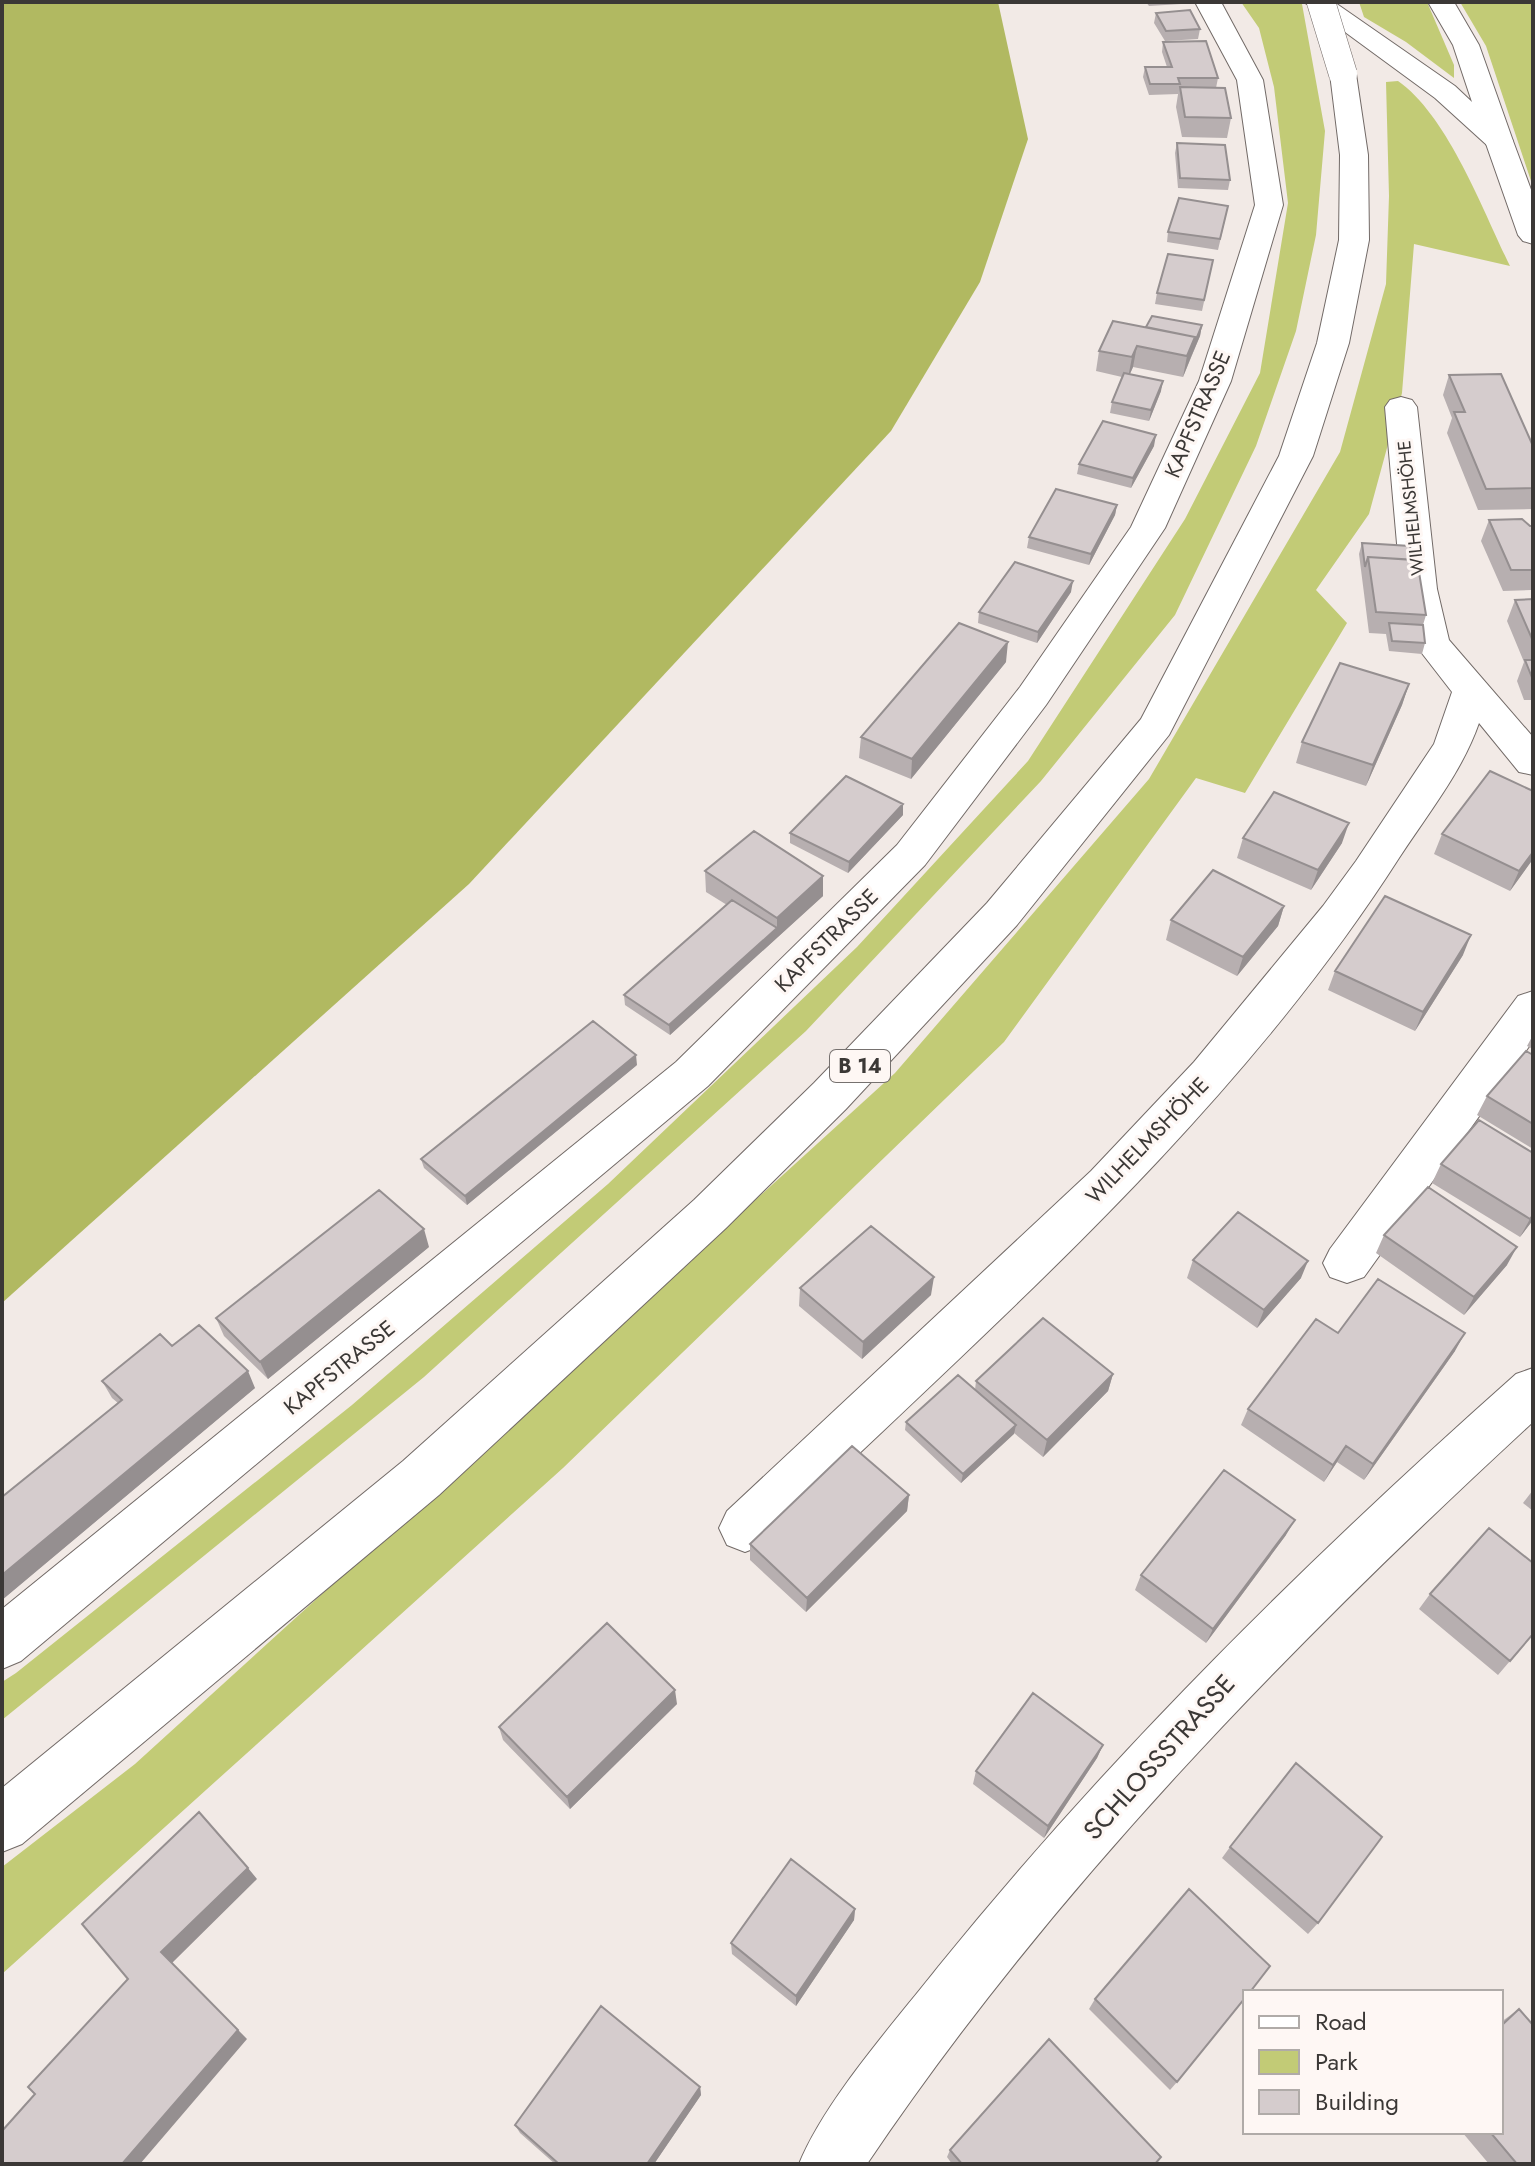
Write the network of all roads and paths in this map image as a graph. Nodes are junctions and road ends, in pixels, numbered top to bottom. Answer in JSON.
{"nodes":[{"id":1,"x":1208,"y":2,"type":"edge"},
{"id":2,"x":1319,"y":2,"type":"edge"},
{"id":3,"x":1441,"y":2,"type":"edge"},
{"id":4,"x":1499,"y":141,"type":"junction"},
{"id":5,"x":1533,"y":235,"type":"edge"},
{"id":6,"x":1401,"y":407,"type":"dead end"},
{"id":7,"x":1471,"y":690,"type":"junction"},
{"id":8,"x":1533,"y":762,"type":"edge"},
{"id":9,"x":1533,"y":1008,"type":"edge"},
{"id":10,"x":1347,"y":1263,"type":"dead end"},
{"id":11,"x":1533,"y":1390,"type":"edge"},
{"id":12,"x":745,"y":1528,"type":"dead end"},
{"id":13,"x":2,"y":1643,"type":"edge"},
{"id":14,"x":2,"y":1824,"type":"edge"},
{"id":15,"x":830,"y":2164,"type":"edge"}],
"edges":[{"from":1,"to":13,"type":"street","name":"KAPFSTRASSE"},
{"from":2,"to":4,"type":"street"},
{"from":2,"to":14,"type":"street","number":"B 14","bridge":true},
{"from":3,"to":4,"type":"street"},
{"from":4,"to":5,"type":"street"},
{"from":6,"to":7,"type":"street","name":"WILHELMSHÖHE"},
{"from":7,"to":8,"type":"street","name":"WILHELMSHÖHE"},
{"from":7,"to":12,"type":"street","name":"WILHELMSHÖHE"},
{"from":9,"to":10,"type":"street"},
{"from":11,"to":15,"type":"street","name":"SCHLOSSSTRASSE"}]}
